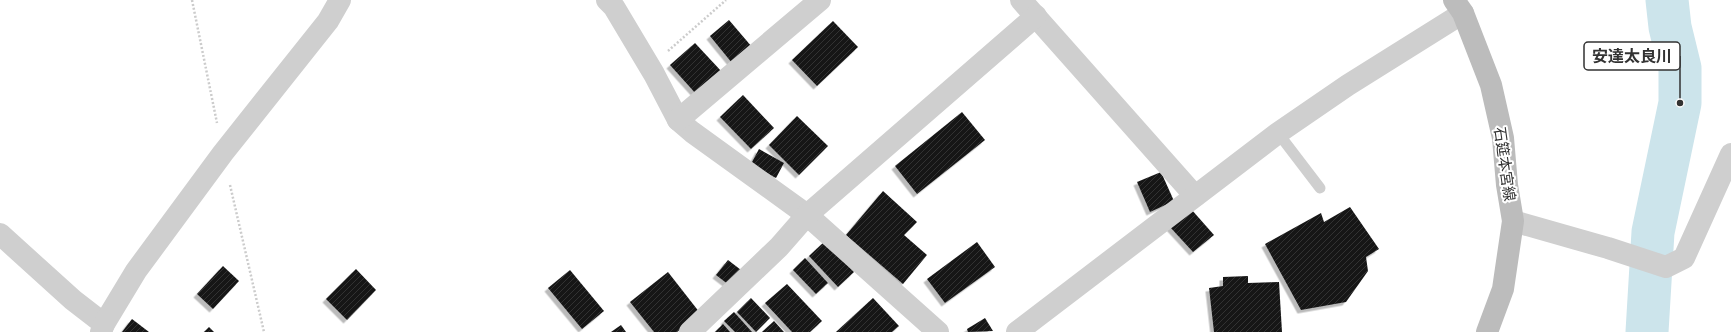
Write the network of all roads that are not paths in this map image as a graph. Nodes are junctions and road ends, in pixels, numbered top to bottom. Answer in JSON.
{"nodes":[{"id":1,"x":340,"y":0,"type":"edge"},
{"id":2,"x":607,"y":0,"type":"edge"},
{"id":3,"x":820,"y":0,"type":"edge"},
{"id":4,"x":1021,"y":0,"type":"edge"},
{"id":5,"x":1458,"y":7,"type":"edge"},
{"id":6,"x":1036,"y":16,"type":"junction"},
{"id":7,"x":678,"y":120,"type":"junction"},
{"id":8,"x":1278,"y":134,"type":"junction"},
{"id":9,"x":1731,"y":154,"type":"edge"},
{"id":10,"x":1320,"y":188,"type":"dead end"},
{"id":11,"x":1195,"y":196,"type":"junction"},
{"id":12,"x":807,"y":216,"type":"junction"},
{"id":13,"x":1513,"y":221,"type":"junction"},
{"id":14,"x":0,"y":234,"type":"edge"},
{"id":15,"x":103,"y":328,"type":"edge"},
{"id":16,"x":690,"y":332,"type":"edge"},
{"id":17,"x":938,"y":332,"type":"edge"},
{"id":18,"x":1017,"y":332,"type":"edge"},
{"id":19,"x":1487,"y":332,"type":"edge"}],
"edges":[{"from":1,"to":15,"type":"street"},
{"from":2,"to":7,"type":"street"},
{"from":3,"to":7,"type":"street"},
{"from":4,"to":6,"type":"street"},
{"from":5,"to":8,"type":"street"},
{"from":5,"to":13,"type":"main road","name":"石筵本宮線"},
{"from":6,"to":11,"type":"street"},
{"from":6,"to":12,"type":"street"},
{"from":7,"to":12,"type":"street"},
{"from":8,"to":10,"type":"lane"},
{"from":8,"to":11,"type":"street"},
{"from":9,"to":13,"type":"street"},
{"from":11,"to":18,"type":"street"},
{"from":12,"to":16,"type":"street"},
{"from":12,"to":17,"type":"street"},
{"from":13,"to":19,"type":"main road","name":"石筵本宮線"},
{"from":14,"to":15,"type":"street"}]}
